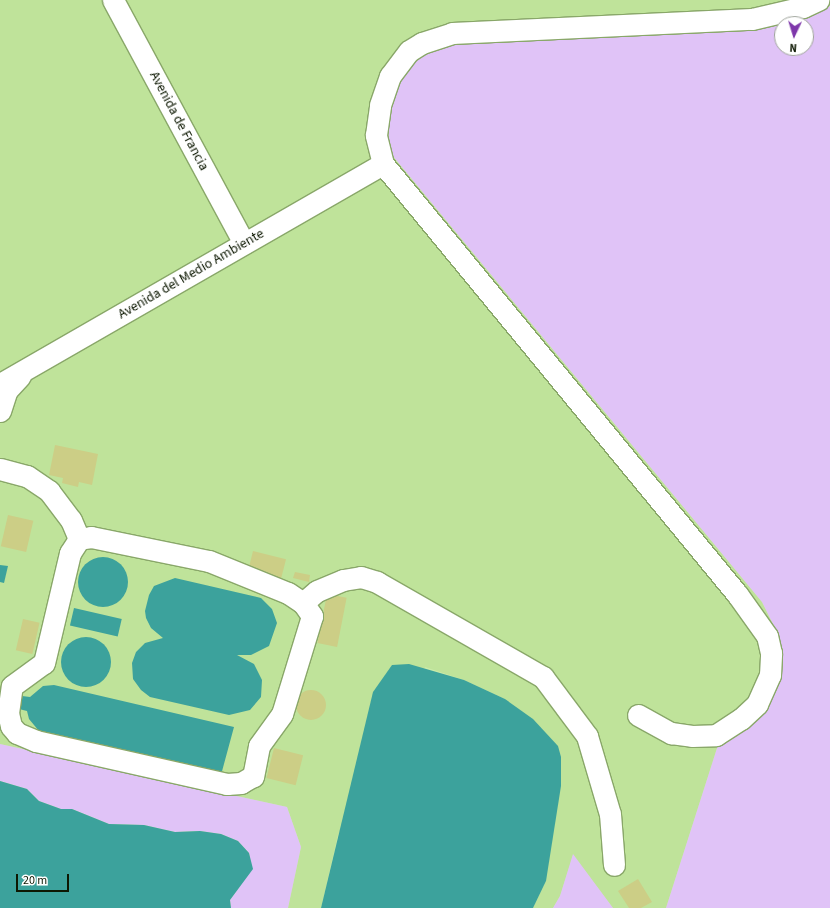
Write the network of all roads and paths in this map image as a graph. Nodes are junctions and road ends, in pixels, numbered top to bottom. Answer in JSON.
{"nodes":[{"id":1,"x":113,"y":0,"type":"edge"},
{"id":2,"x":818,"y":0,"type":"edge"},
{"id":3,"x":383,"y":164,"type":"junction"},
{"id":4,"x":244,"y":243,"type":"junction"},
{"id":5,"x":23,"y":372,"type":"junction"},
{"id":6,"x":0,"y":384,"type":"edge"},
{"id":7,"x":0,"y":411,"type":"edge"},
{"id":8,"x":0,"y":469,"type":"edge"},
{"id":9,"x":79,"y":539,"type":"junction"},
{"id":10,"x":303,"y":603,"type":"junction"},
{"id":11,"x":4,"y":712,"type":"edge"},
{"id":12,"x":638,"y":715,"type":"dead end"},
{"id":13,"x":614,"y":865,"type":"dead end"}],
"edges":[{"from":1,"to":4,"type":"street","name":"Avenida de Francia"},
{"from":2,"to":3,"type":"street"},
{"from":3,"to":4,"type":"street","name":"Avenida del Medio Ambiente"},
{"from":3,"to":12,"type":"street"},
{"from":4,"to":5,"type":"street","name":"Avenida del Medio Ambiente"},
{"from":5,"to":6,"type":"street","name":"Avenida del Medio Ambiente"},
{"from":5,"to":7,"type":"street"},
{"from":8,"to":9,"type":"street"},
{"from":9,"to":10,"type":"street"},
{"from":9,"to":11,"type":"street"},
{"from":10,"to":11,"type":"street"},
{"from":10,"to":13,"type":"street"}]}
